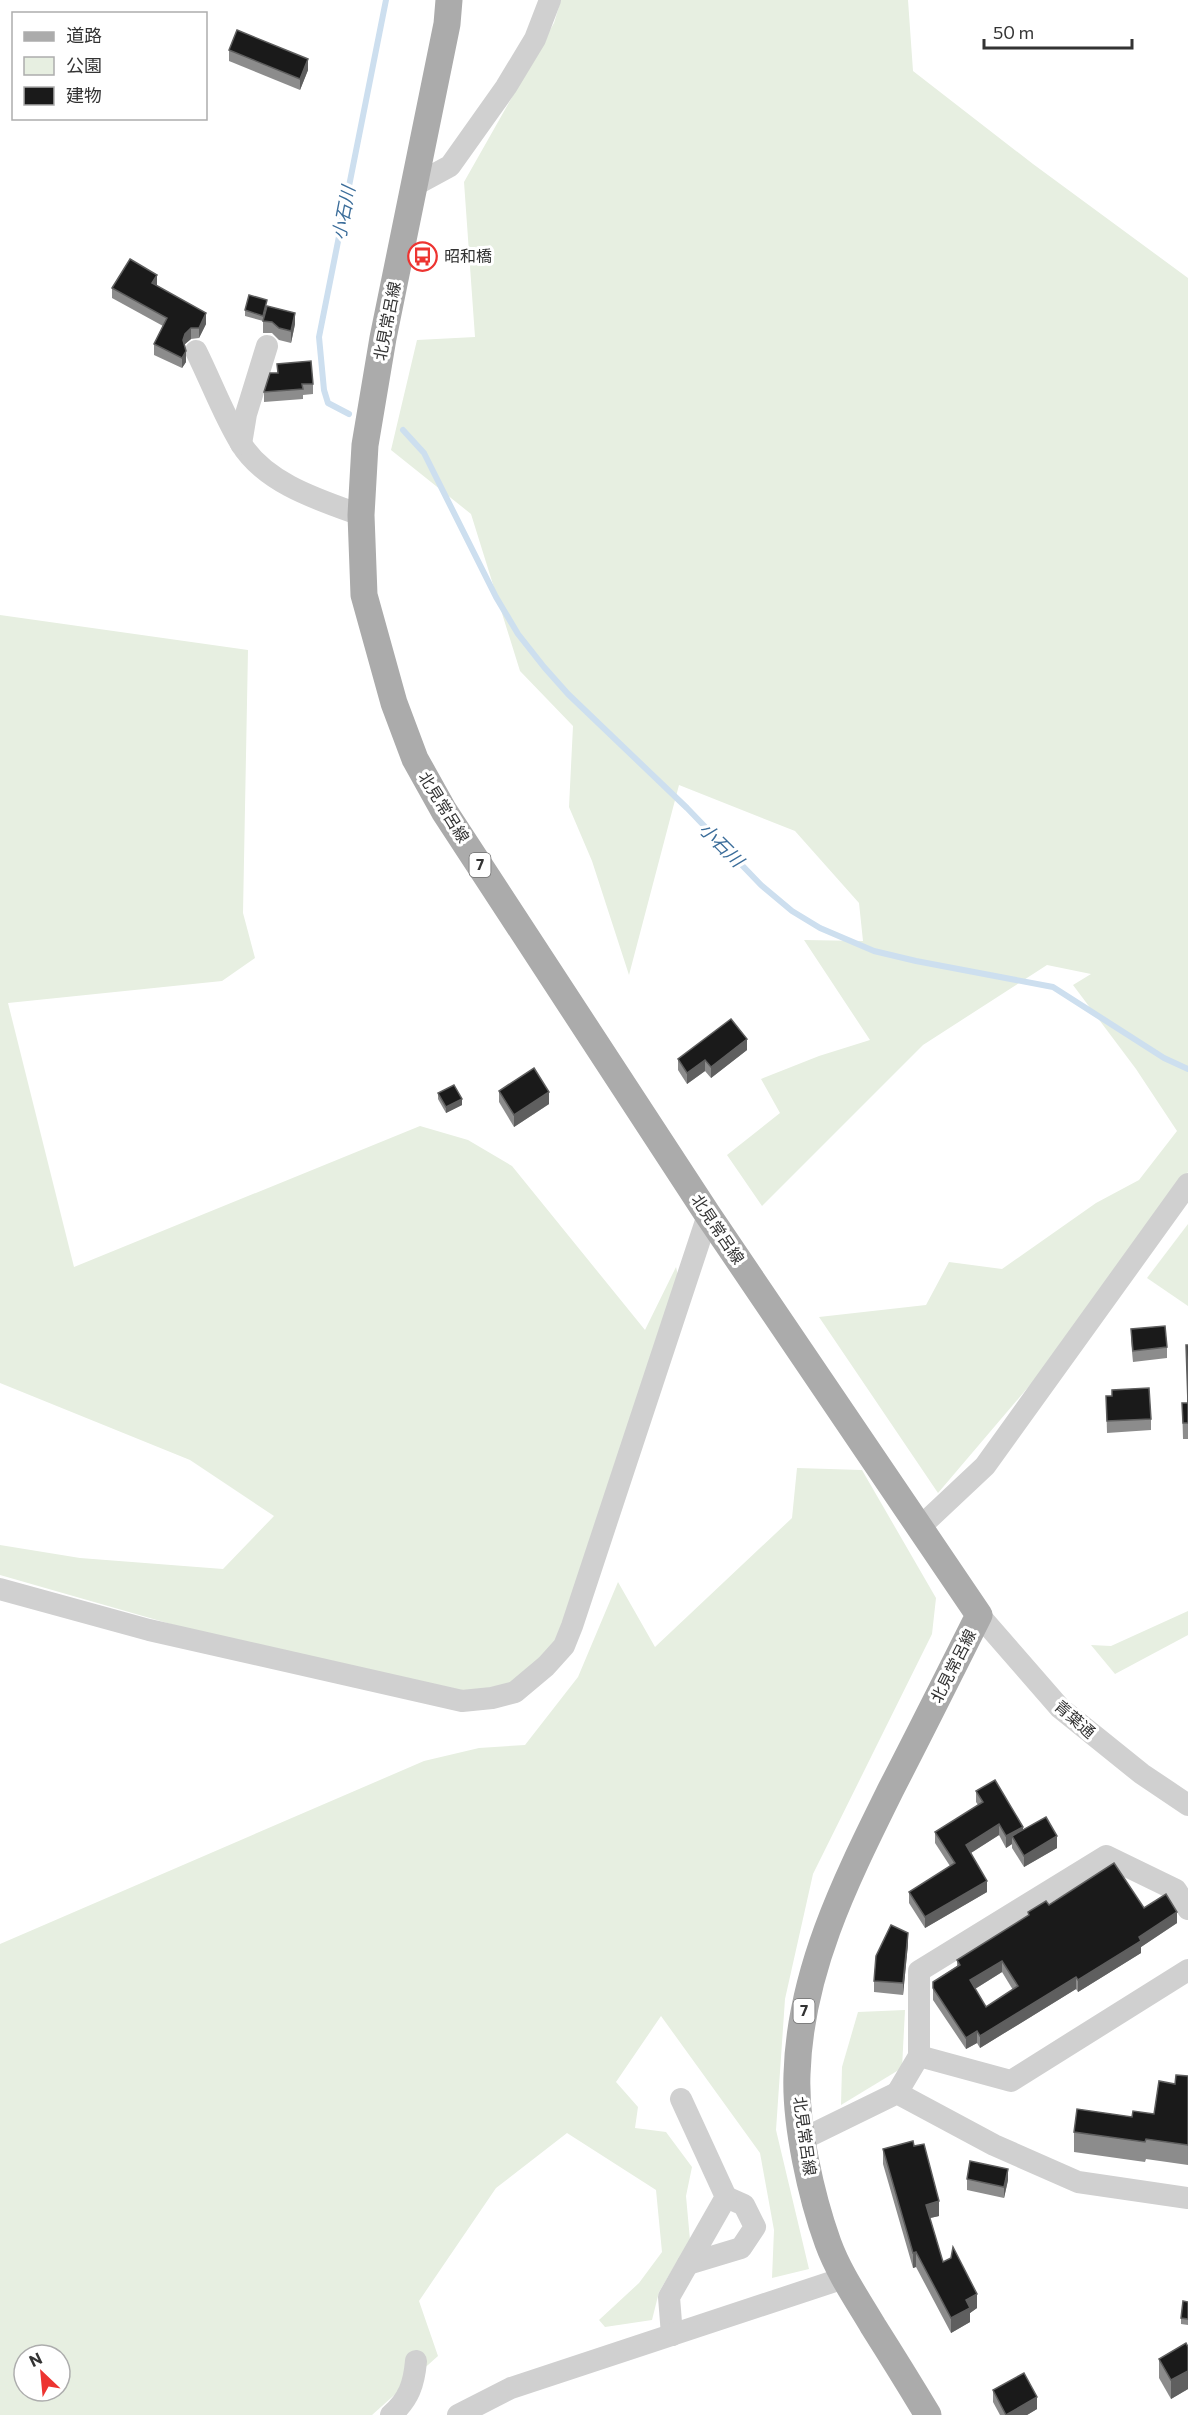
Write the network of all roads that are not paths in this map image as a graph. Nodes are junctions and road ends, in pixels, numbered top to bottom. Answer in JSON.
{"nodes":[{"id":1,"x":449,"y":0,"type":"edge"},
{"id":2,"x":550,"y":0,"type":"edge"},
{"id":3,"x":415,"y":185,"type":"junction"},
{"id":4,"x":267,"y":346,"type":"dead end"},
{"id":5,"x":196,"y":351,"type":"dead end"},
{"id":6,"x":241,"y":444,"type":"junction"},
{"id":7,"x":361,"y":515,"type":"junction"},
{"id":8,"x":1188,"y":1184,"type":"edge"},
{"id":9,"x":708,"y":1215,"type":"junction"},
{"id":10,"x":920,"y":1528,"type":"junction"},
{"id":11,"x":0,"y":1589,"type":"edge"},
{"id":12,"x":979,"y":1615,"type":"junction"},
{"id":13,"x":1188,"y":1805,"type":"edge"},
{"id":14,"x":1188,"y":1908,"type":"edge"},
{"id":15,"x":1188,"y":1970,"type":"edge"},
{"id":16,"x":919,"y":2056,"type":"junction"},
{"id":17,"x":897,"y":2093,"type":"junction"},
{"id":18,"x":681,"y":2099,"type":"dead end"},
{"id":19,"x":802,"y":2139,"type":"junction"},
{"id":20,"x":726,"y":2197,"type":"junction"},
{"id":21,"x":1188,"y":2198,"type":"edge"},
{"id":22,"x":688,"y":2264,"type":"junction"},
{"id":23,"x":844,"y":2278,"type":"junction"},
{"id":24,"x":672,"y":2335,"type":"junction"},
{"id":25,"x":416,"y":2361,"type":"dead end"},
{"id":26,"x":391,"y":2415,"type":"edge"},
{"id":27,"x":458,"y":2415,"type":"edge"},
{"id":28,"x":928,"y":2415,"type":"edge"}],
"edges":[{"from":1,"to":3,"type":"main road","name":"北見常呂線","number":"7"},
{"from":2,"to":3,"type":"street"},
{"from":3,"to":7,"type":"main road","name":"北見常呂線","number":"7"},
{"from":4,"to":6,"type":"street"},
{"from":5,"to":6,"type":"street"},
{"from":6,"to":7,"type":"street"},
{"from":7,"to":9,"type":"main road","name":"北見常呂線","number":"7"},
{"from":8,"to":10,"type":"street"},
{"from":9,"to":10,"type":"main road","name":"北見常呂線","number":"7"},
{"from":9,"to":11,"type":"street"},
{"from":10,"to":12,"type":"main road","name":"北見常呂線","number":"7"},
{"from":12,"to":13,"type":"street","name":"青葉通"},
{"from":12,"to":19,"type":"main road","name":"北見常呂線","number":"7"},
{"from":14,"to":16,"type":"street"},
{"from":15,"to":16,"type":"street"},
{"from":16,"to":17,"type":"street"},
{"from":17,"to":19,"type":"street"},
{"from":17,"to":21,"type":"street"},
{"from":18,"to":20,"type":"street"},
{"from":19,"to":23,"type":"main road","name":"北見常呂線","number":"7"},
{"from":20,"to":22,"type":"street"},
{"from":20,"to":22,"type":"street"},
{"from":22,"to":24,"type":"street"},
{"from":23,"to":24,"type":"street"},
{"from":23,"to":28,"type":"main road","name":"北見常呂線","number":"7"},
{"from":24,"to":27,"type":"street"},
{"from":25,"to":26,"type":"street"}]}
